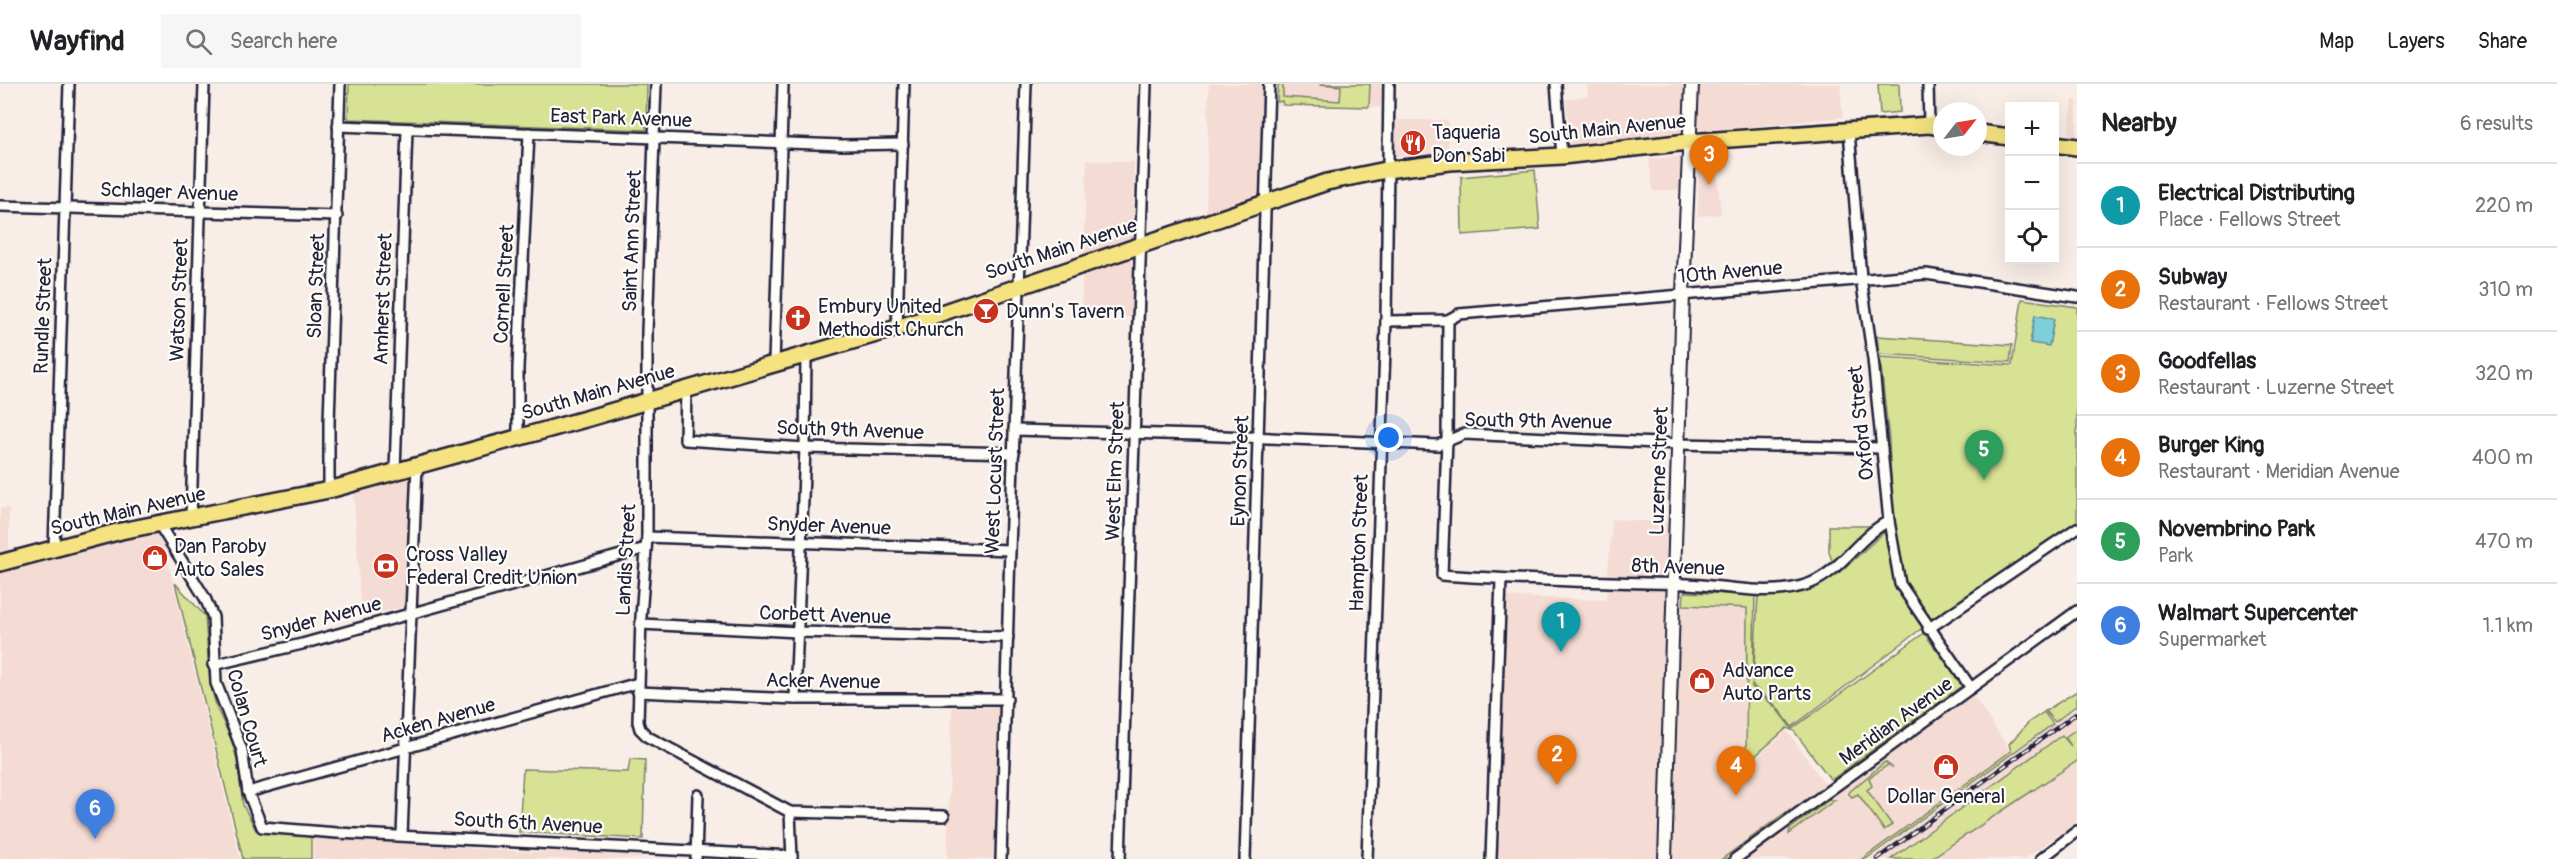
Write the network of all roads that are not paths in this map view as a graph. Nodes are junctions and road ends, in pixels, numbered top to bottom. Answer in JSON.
{"nodes":[{"id":1,"x":69,"y":84,"type":"edge"},
{"id":2,"x":204,"y":84,"type":"edge"},
{"id":3,"x":340,"y":84,"type":"edge"},
{"id":4,"x":656,"y":84,"type":"edge"},
{"id":5,"x":783,"y":84,"type":"edge"},
{"id":6,"x":904,"y":84,"type":"edge"},
{"id":7,"x":1026,"y":84,"type":"edge"},
{"id":8,"x":1146,"y":84,"type":"edge"},
{"id":9,"x":1269,"y":84,"type":"edge"},
{"id":10,"x":1389,"y":84,"type":"edge"},
{"id":11,"x":1556,"y":84,"type":"edge"},
{"id":12,"x":1692,"y":84,"type":"edge"},
{"id":13,"x":1928,"y":84,"type":"edge"},
{"id":14,"x":1933,"y":114,"type":"edge"},
{"id":15,"x":338,"y":126,"type":"junction"},
{"id":16,"x":1933,"y":126,"type":"edge"},
{"id":17,"x":407,"y":130,"type":"junction"},
{"id":18,"x":1849,"y":131,"type":"junction"},
{"id":19,"x":528,"y":133,"type":"junction"},
{"id":20,"x":1987,"y":134,"type":"edge"},
{"id":21,"x":2005,"y":136,"type":"edge"},
{"id":22,"x":654,"y":138,"type":"junction"},
{"id":23,"x":782,"y":142,"type":"junction"},
{"id":24,"x":1688,"y":142,"type":"junction"},
{"id":25,"x":903,"y":144,"type":"junction"},
{"id":26,"x":2059,"y":145,"type":"edge"},
{"id":27,"x":2077,"y":147,"type":"edge"},
{"id":28,"x":1562,"y":156,"type":"junction"},
{"id":29,"x":1386,"y":170,"type":"junction"},
{"id":30,"x":1264,"y":202,"type":"junction"},
{"id":31,"x":0,"y":206,"type":"edge"},
{"id":32,"x":65,"y":207,"type":"junction"},
{"id":33,"x":200,"y":212,"type":"junction"},
{"id":34,"x":337,"y":216,"type":"junction"},
{"id":35,"x":1139,"y":246,"type":"junction"},
{"id":36,"x":1861,"y":278,"type":"junction"},
{"id":37,"x":1018,"y":286,"type":"junction"},
{"id":38,"x":1683,"y":294,"type":"junction"},
{"id":39,"x":2077,"y":297,"type":"edge"},
{"id":40,"x":1448,"y":320,"type":"junction"},
{"id":41,"x":1386,"y":321,"type":"junction"},
{"id":42,"x":897,"y":328,"type":"junction"},
{"id":43,"x":806,"y":354,"type":"junction"},
{"id":44,"x":774,"y":363,"type":"junction"},
{"id":45,"x":686,"y":389,"type":"junction"},
{"id":46,"x":648,"y":400,"type":"junction"},
{"id":47,"x":1014,"y":430,"type":"junction"},
{"id":48,"x":1134,"y":433,"type":"junction"},
{"id":49,"x":518,"y":437,"type":"junction"},
{"id":50,"x":1259,"y":439,"type":"junction"},
{"id":51,"x":1447,"y":440,"type":"junction"},
{"id":52,"x":1381,"y":442,"type":"junction"},
{"id":53,"x":1679,"y":444,"type":"junction"},
{"id":54,"x":805,"y":448,"type":"junction"},
{"id":55,"x":1882,"y":448,"type":"junction"},
{"id":56,"x":1014,"y":453,"type":"junction"},
{"id":57,"x":417,"y":465,"type":"junction"},
{"id":58,"x":395,"y":471,"type":"junction"},
{"id":59,"x":329,"y":489,"type":"junction"},
{"id":60,"x":191,"y":518,"type":"junction"},
{"id":61,"x":1889,"y":521,"type":"junction"},
{"id":62,"x":159,"y":524,"type":"junction"},
{"id":63,"x":2077,"y":528,"type":"edge"},
{"id":64,"x":647,"y":537,"type":"junction"},
{"id":65,"x":801,"y":542,"type":"junction"},
{"id":66,"x":646,"y":548,"type":"junction"},
{"id":67,"x":54,"y":549,"type":"junction"},
{"id":68,"x":1010,"y":550,"type":"junction"},
{"id":69,"x":0,"y":563,"type":"edge"},
{"id":70,"x":1501,"y":580,"type":"junction"},
{"id":71,"x":1675,"y":585,"type":"junction"},
{"id":72,"x":2077,"y":611,"type":"edge"},
{"id":73,"x":411,"y":612,"type":"junction"},
{"id":74,"x":641,"y":624,"type":"junction"},
{"id":75,"x":1928,"y":629,"type":"junction"},
{"id":76,"x":798,"y":632,"type":"junction"},
{"id":77,"x":1008,"y":637,"type":"junction"},
{"id":78,"x":213,"y":665,"type":"junction"},
{"id":79,"x":638,"y":688,"type":"junction"},
{"id":80,"x":1971,"y":688,"type":"junction"},
{"id":81,"x":795,"y":699,"type":"junction"},
{"id":82,"x":1007,"y":699,"type":"junction"},
{"id":83,"x":406,"y":747,"type":"junction"},
{"id":84,"x":248,"y":792,"type":"junction"},
{"id":85,"x":698,"y":795,"type":"dead end"},
{"id":86,"x":790,"y":812,"type":"junction"},
{"id":87,"x":944,"y":816,"type":"dead end"},
{"id":88,"x":262,"y":827,"type":"joint"},
{"id":89,"x":2077,"y":831,"type":"edge"},
{"id":90,"x":402,"y":835,"type":"junction"},
{"id":91,"x":696,"y":854,"type":"edge"},
{"id":92,"x":792,"y":857,"type":"edge"},
{"id":93,"x":1001,"y":859,"type":"edge"},
{"id":94,"x":1120,"y":859,"type":"edge"},
{"id":95,"x":1245,"y":859,"type":"edge"},
{"id":96,"x":1367,"y":859,"type":"edge"},
{"id":97,"x":1491,"y":859,"type":"edge"},
{"id":98,"x":1665,"y":859,"type":"edge"},
{"id":99,"x":1736,"y":859,"type":"edge"},
{"id":100,"x":2041,"y":859,"type":"edge"}],
"edges":[{"from":1,"to":32,"type":"street","name":"Rundle Street"},
{"from":2,"to":33,"type":"street","name":"Watson Street"},
{"from":3,"to":15,"type":"street","name":"Sloan Street"},
{"from":4,"to":22,"type":"street","name":"Saint Ann Street"},
{"from":5,"to":23,"type":"street"},
{"from":6,"to":25,"type":"street"},
{"from":7,"to":37,"type":"street","name":"West Locust Street"},
{"from":8,"to":35,"type":"street","name":"West Elm Street"},
{"from":9,"to":30,"type":"street","name":"Eynon Street"},
{"from":10,"to":29,"type":"street","name":"Hampton Street"},
{"from":11,"to":28,"type":"street"},
{"from":12,"to":24,"type":"street","name":"Luzerne Street"},
{"from":13,"to":14,"type":"street"},
{"from":15,"to":17,"type":"street","name":"East Park Avenue"},
{"from":15,"to":34,"type":"street","name":"Sloan Street"},
{"from":16,"to":18,"type":"main road","name":"South Main Avenue"},
{"from":17,"to":19,"type":"street","name":"East Park Avenue"},
{"from":17,"to":58,"type":"street","name":"Amherst Street"},
{"from":18,"to":24,"type":"main road","name":"South Main Avenue"},
{"from":18,"to":36,"type":"street","name":"Oxford Street"},
{"from":19,"to":22,"type":"street","name":"East Park Avenue"},
{"from":19,"to":49,"type":"street","name":"Cornell Street"},
{"from":20,"to":21,"type":"main road"},
{"from":22,"to":23,"type":"street","name":"East Park Avenue"},
{"from":22,"to":46,"type":"street","name":"Saint Ann Street"},
{"from":23,"to":25,"type":"street","name":"East Park Avenue"},
{"from":23,"to":44,"type":"street"},
{"from":24,"to":28,"type":"main road","name":"South Main Avenue"},
{"from":24,"to":38,"type":"street","name":"Luzerne Street"},
{"from":25,"to":42,"type":"street"},
{"from":26,"to":27,"type":"main road"},
{"from":28,"to":29,"type":"main road","name":"South Main Avenue"},
{"from":29,"to":30,"type":"main road","name":"South Main Avenue"},
{"from":29,"to":41,"type":"street","name":"Hampton Street"},
{"from":30,"to":35,"type":"main road","name":"South Main Avenue"},
{"from":30,"to":50,"type":"street","name":"Eynon Street"},
{"from":31,"to":32,"type":"street","name":"Schlager Avenue"},
{"from":32,"to":33,"type":"street","name":"Schlager Avenue"},
{"from":32,"to":67,"type":"street","name":"Rundle Street"},
{"from":33,"to":34,"type":"street","name":"Schlager Avenue"},
{"from":33,"to":60,"type":"street","name":"Watson Street"},
{"from":34,"to":59,"type":"street","name":"Sloan Street"},
{"from":35,"to":37,"type":"main road","name":"South Main Avenue"},
{"from":35,"to":48,"type":"street","name":"West Elm Street"},
{"from":36,"to":38,"type":"street","name":"10th Avenue"},
{"from":36,"to":39,"type":"street","name":"10th Avenue"},
{"from":36,"to":55,"type":"street","name":"Oxford Street"},
{"from":37,"to":42,"type":"main road","name":"South Main Avenue"},
{"from":37,"to":47,"type":"street","name":"West Locust Street"},
{"from":38,"to":40,"type":"street","name":"10th Avenue"},
{"from":38,"to":53,"type":"street","name":"Luzerne Street"},
{"from":40,"to":41,"type":"street","name":"10th Avenue"},
{"from":40,"to":51,"type":"street"},
{"from":41,"to":52,"type":"street","name":"Hampton Street"},
{"from":42,"to":43,"type":"main road","name":"South Main Avenue"},
{"from":43,"to":44,"type":"main road","name":"South Main Avenue"},
{"from":43,"to":54,"type":"street"},
{"from":44,"to":45,"type":"main road","name":"South Main Avenue"},
{"from":45,"to":46,"type":"main road","name":"South Main Avenue"},
{"from":45,"to":54,"type":"street","name":"South 9th Avenue"},
{"from":46,"to":49,"type":"main road","name":"South Main Avenue"},
{"from":46,"to":64,"type":"street","name":"Landis Street"},
{"from":47,"to":48,"type":"street","name":"South 9th Avenue"},
{"from":47,"to":56,"type":"street","name":"West Locust Street"},
{"from":48,"to":50,"type":"street","name":"South 9th Avenue"},
{"from":48,"to":94,"type":"street","name":"West Elm Street"},
{"from":49,"to":57,"type":"main road","name":"South Main Avenue"},
{"from":50,"to":52,"type":"street","name":"South 9th Avenue"},
{"from":50,"to":95,"type":"street","name":"Eynon Street"},
{"from":51,"to":52,"type":"street","name":"South 9th Avenue"},
{"from":51,"to":53,"type":"street","name":"South 9th Avenue"},
{"from":51,"to":70,"type":"street","name":"8th Avenue"},
{"from":52,"to":96,"type":"street","name":"Hampton Street"},
{"from":53,"to":55,"type":"street","name":"South 9th Avenue"},
{"from":53,"to":71,"type":"street","name":"Luzerne Street"},
{"from":54,"to":56,"type":"street","name":"South 9th Avenue"},
{"from":54,"to":65,"type":"street"},
{"from":55,"to":61,"type":"street","name":"Oxford Street"},
{"from":56,"to":68,"type":"street","name":"West Locust Street"},
{"from":57,"to":58,"type":"main road","name":"South Main Avenue"},
{"from":57,"to":73,"type":"street"},
{"from":58,"to":59,"type":"main road","name":"South Main Avenue"},
{"from":59,"to":60,"type":"main road","name":"South Main Avenue"},
{"from":60,"to":62,"type":"main road","name":"South Main Avenue"},
{"from":61,"to":71,"type":"street","name":"8th Avenue"},
{"from":61,"to":75,"type":"street","name":"Oxford Street"},
{"from":62,"to":67,"type":"main road","name":"South Main Avenue"},
{"from":62,"to":78,"type":"street","name":"Colan Court"},
{"from":63,"to":75,"type":"street"},
{"from":64,"to":65,"type":"street","name":"Snyder Avenue"},
{"from":64,"to":66,"type":"street","name":"Landis Street"},
{"from":65,"to":68,"type":"street","name":"Snyder Avenue"},
{"from":65,"to":76,"type":"street"},
{"from":66,"to":73,"type":"street","name":"Snyder Avenue"},
{"from":66,"to":74,"type":"street","name":"Landis Street"},
{"from":67,"to":69,"type":"main road","name":"South Main Avenue"},
{"from":68,"to":77,"type":"street","name":"West Locust Street"},
{"from":70,"to":71,"type":"street","name":"8th Avenue"},
{"from":70,"to":97,"type":"street"},
{"from":71,"to":98,"type":"street","name":"Luzerne Street"},
{"from":72,"to":80,"type":"street","name":"Meridian Avenue"},
{"from":73,"to":78,"type":"street","name":"Snyder Avenue"},
{"from":73,"to":83,"type":"street"},
{"from":74,"to":76,"type":"street","name":"Corbett Avenue"},
{"from":74,"to":79,"type":"street","name":"Landis Street"},
{"from":75,"to":80,"type":"street","name":"Oxford Street"},
{"from":76,"to":77,"type":"street","name":"Corbett Avenue"},
{"from":76,"to":81,"type":"street"},
{"from":77,"to":82,"type":"street","name":"West Locust Street"},
{"from":78,"to":84,"type":"street","name":"Colan Court"},
{"from":79,"to":81,"type":"street","name":"Acker Avenue"},
{"from":79,"to":83,"type":"street","name":"Acken Avenue"},
{"from":79,"to":86,"type":"street","name":"Landis Street"},
{"from":80,"to":99,"type":"street","name":"Meridian Avenue"},
{"from":81,"to":82,"type":"street","name":"Acker Avenue"},
{"from":82,"to":93,"type":"street","name":"West Locust Street"},
{"from":83,"to":84,"type":"street","name":"Acken Avenue"},
{"from":83,"to":90,"type":"street"},
{"from":84,"to":88,"type":"street","name":"Colan Court"},
{"from":85,"to":91,"type":"street"},
{"from":86,"to":87,"type":"street"},
{"from":86,"to":92,"type":"street"},
{"from":88,"to":90,"type":"street","name":"South 6th Avenue"},
{"from":89,"to":100,"type":"street"},
{"from":90,"to":91,"type":"street","name":"South 6th Avenue"},
{"from":91,"to":92,"type":"street","name":"South 6th Avenue"}]}
